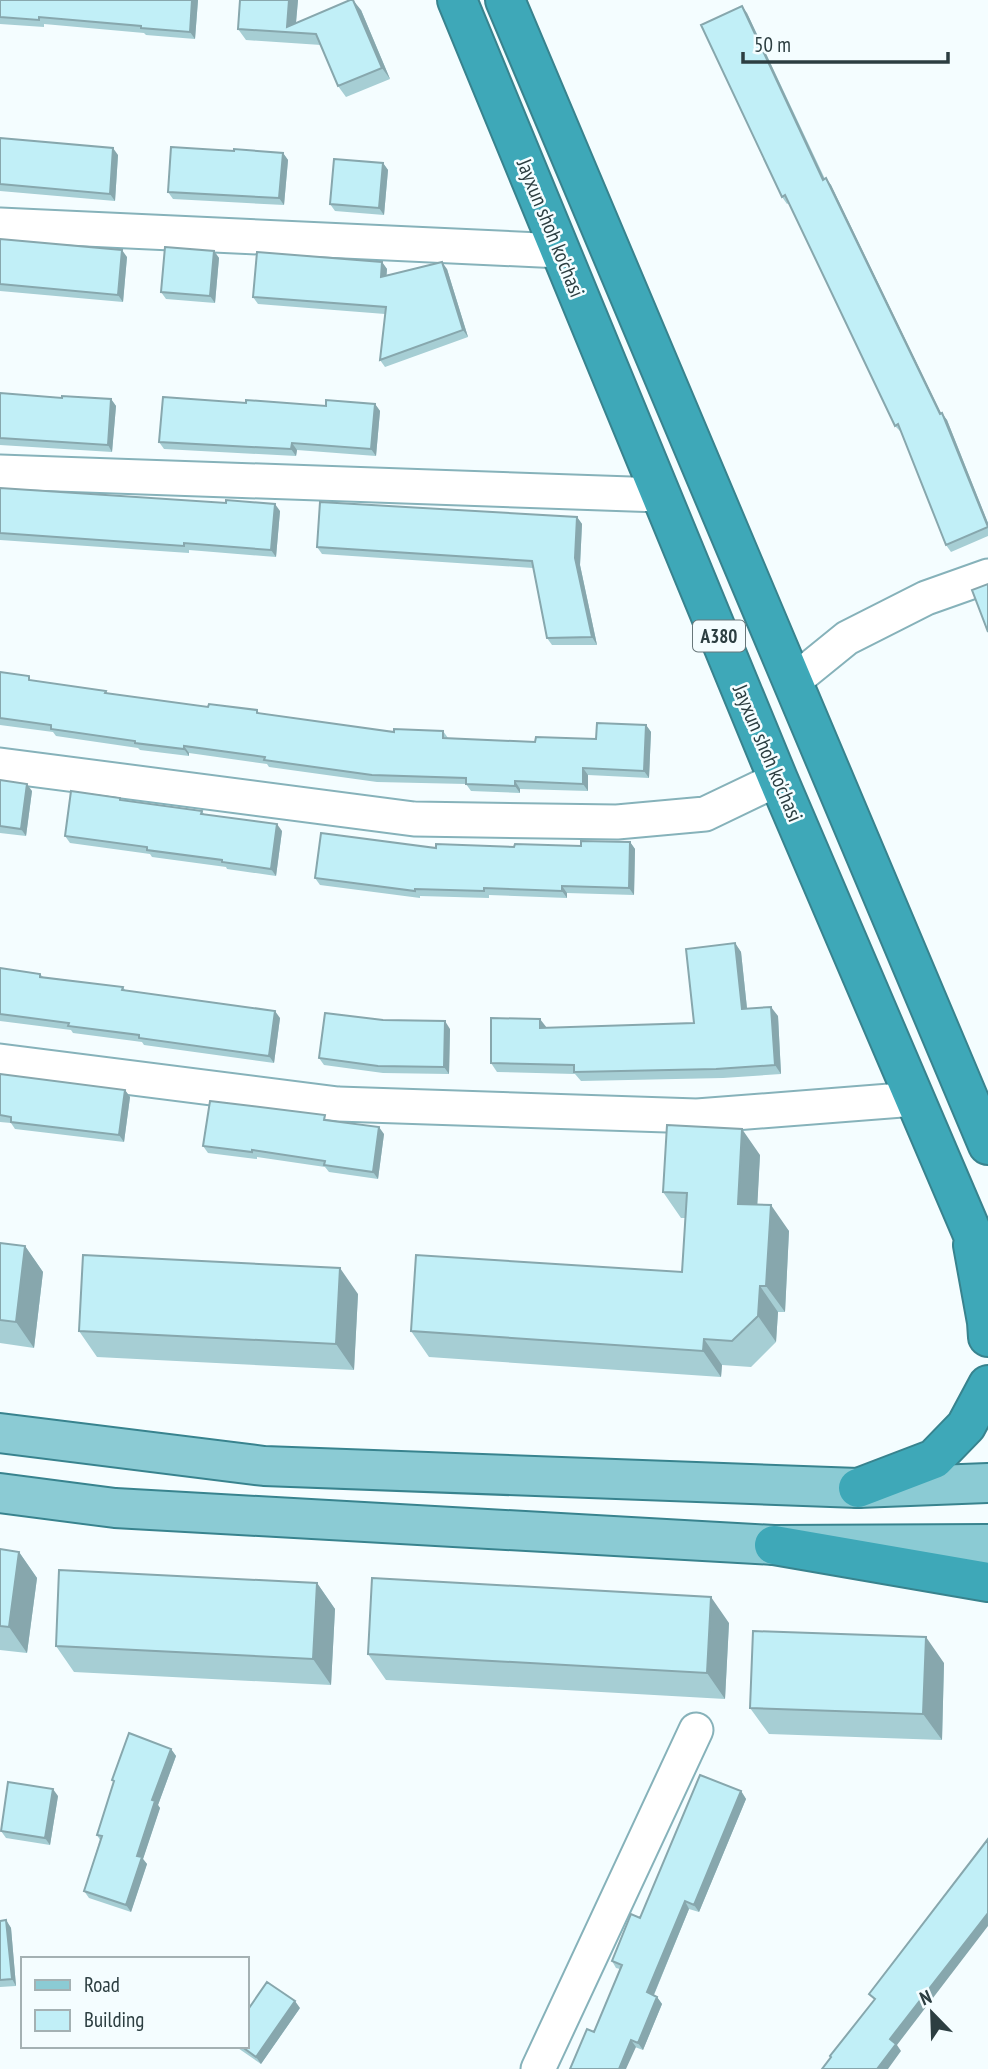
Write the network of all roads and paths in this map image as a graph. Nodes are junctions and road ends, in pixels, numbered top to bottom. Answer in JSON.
{"nodes":[{"id":1,"x":457,"y":0,"type":"edge"},
{"id":2,"x":505,"y":0,"type":"edge"},
{"id":3,"x":0,"y":225,"type":"edge"},
{"id":4,"x":561,"y":251,"type":"junction"},
{"id":5,"x":0,"y":472,"type":"edge"},
{"id":6,"x":660,"y":495,"type":"junction"},
{"id":7,"x":988,"y":576,"type":"edge"},
{"id":8,"x":793,"y":681,"type":"junction"},
{"id":9,"x":0,"y":765,"type":"edge"},
{"id":10,"x":778,"y":779,"type":"junction"},
{"id":11,"x":0,"y":1061,"type":"edge"},
{"id":12,"x":915,"y":1100,"type":"junction"},
{"id":13,"x":988,"y":1145,"type":"edge"},
{"id":14,"x":969,"y":1225,"type":"junction"},
{"id":15,"x":988,"y":1270,"type":"edge"},
{"id":16,"x":988,"y":1338,"type":"edge"},
{"id":17,"x":988,"y":1385,"type":"edge"},
{"id":18,"x":0,"y":1433,"type":"edge"},
{"id":19,"x":988,"y":1483,"type":"edge"},
{"id":20,"x":858,"y":1488,"type":"junction"},
{"id":21,"x":0,"y":1493,"type":"edge"},
{"id":22,"x":988,"y":1544,"type":"edge"},
{"id":23,"x":774,"y":1545,"type":"junction"},
{"id":24,"x":988,"y":1582,"type":"edge"},
{"id":25,"x":696,"y":1730,"type":"dead end"},
{"id":26,"x":538,"y":2069,"type":"edge"}],
"edges":[{"from":1,"to":4,"type":"highway","name":"Jayxun shoh ko'chasi","number":"A380"},
{"from":2,"to":8,"type":"highway","number":"A380"},
{"from":3,"to":4,"type":"street"},
{"from":4,"to":6,"type":"highway","name":"Jayxun shoh ko'chasi","number":"A380"},
{"from":5,"to":6,"type":"street"},
{"from":6,"to":10,"type":"highway","name":"Jayxun shoh ko'chasi","number":"A380"},
{"from":7,"to":8,"type":"street"},
{"from":8,"to":13,"type":"highway","number":"A380"},
{"from":9,"to":10,"type":"street"},
{"from":10,"to":12,"type":"highway","name":"Jayxun shoh ko'chasi","number":"A380"},
{"from":11,"to":12,"type":"street"},
{"from":12,"to":14,"type":"highway","name":"Jayxun shoh ko'chasi","number":"A380"},
{"from":14,"to":15,"type":"highway","name":"Jayxun shoh ko'chasi","number":"A380"},
{"from":14,"to":16,"type":"highway"},
{"from":17,"to":20,"type":"highway"},
{"from":18,"to":20,"type":"main road"},
{"from":19,"to":20,"type":"main road"},
{"from":21,"to":23,"type":"main road"},
{"from":22,"to":23,"type":"main road"},
{"from":23,"to":24,"type":"highway"},
{"from":25,"to":26,"type":"street"}]}
